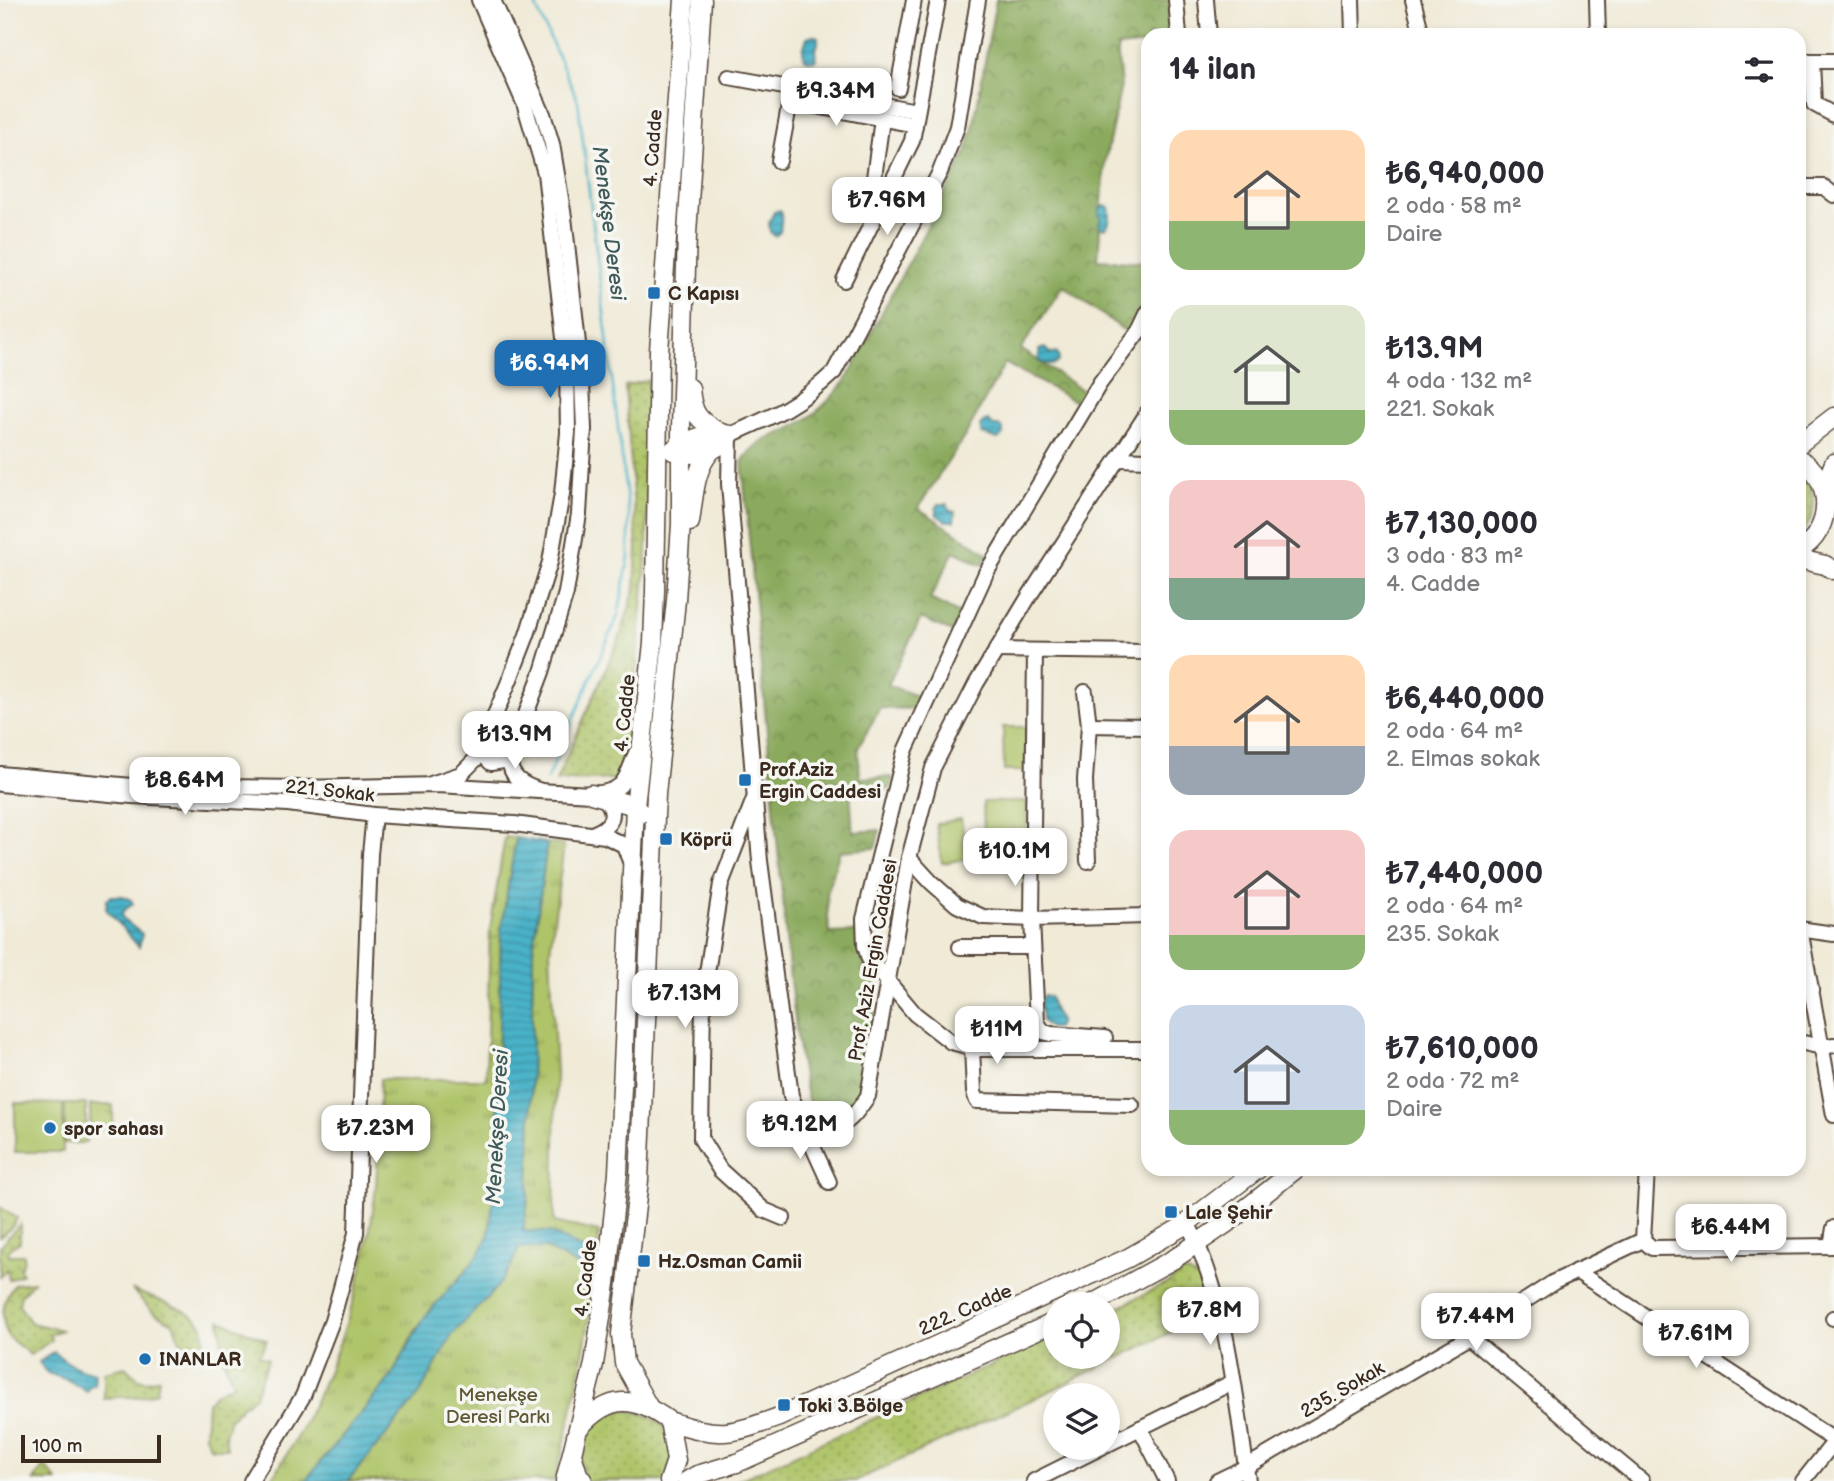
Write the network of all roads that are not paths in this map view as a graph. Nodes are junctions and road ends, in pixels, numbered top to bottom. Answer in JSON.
{"nodes":[{"id":1,"x":478,"y":0,"type":"edge"},
{"id":2,"x":493,"y":0,"type":"edge"},
{"id":3,"x":684,"y":0,"type":"edge"},
{"id":4,"x":702,"y":0,"type":"edge"},
{"id":5,"x":914,"y":0,"type":"edge"},
{"id":6,"x":938,"y":0,"type":"edge"},
{"id":7,"x":978,"y":0,"type":"edge"},
{"id":8,"x":1176,"y":0,"type":"edge"},
{"id":9,"x":1206,"y":0,"type":"edge"},
{"id":10,"x":1352,"y":0,"type":"edge"},
{"id":11,"x":1413,"y":0,"type":"edge"},
{"id":12,"x":1597,"y":0,"type":"edge"},
{"id":13,"x":909,"y":26,"type":"junction"},
{"id":14,"x":1178,"y":28,"type":"edge"},
{"id":15,"x":1208,"y":28,"type":"edge"},
{"id":16,"x":1353,"y":28,"type":"edge"},
{"id":17,"x":1420,"y":28,"type":"edge"},
{"id":18,"x":1598,"y":28,"type":"edge"},
{"id":19,"x":932,"y":31,"type":"junction"},
{"id":20,"x":1806,"y":61,"type":"edge"},
{"id":21,"x":1832,"y":61,"type":"edge"},
{"id":22,"x":729,"y":77,"type":"dead end"},
{"id":23,"x":898,"y":89,"type":"dead end"},
{"id":24,"x":1834,"y":115,"type":"edge"},
{"id":25,"x":916,"y":118,"type":"junction"},
{"id":26,"x":882,"y":119,"type":"junction"},
{"id":27,"x":779,"y":162,"type":"dead end"},
{"id":28,"x":1806,"y":187,"type":"edge"},
{"id":29,"x":1834,"y":195,"type":"edge"},
{"id":30,"x":876,"y":217,"type":"junction"},
{"id":31,"x":844,"y":280,"type":"dead end"},
{"id":32,"x":1141,"y":327,"type":"edge"},
{"id":33,"x":661,"y":329,"type":"junction"},
{"id":34,"x":683,"y":338,"type":"junction"},
{"id":35,"x":1834,"y":417,"type":"edge"},
{"id":36,"x":1141,"y":423,"type":"edge"},
{"id":37,"x":726,"y":434,"type":"junction"},
{"id":38,"x":1806,"y":439,"type":"edge"},
{"id":39,"x":679,"y":449,"type":"junction"},
{"id":40,"x":713,"y":449,"type":"junction"},
{"id":41,"x":1119,"y":458,"type":"junction"},
{"id":42,"x":1141,"y":460,"type":"edge"},
{"id":43,"x":1834,"y":463,"type":"edge"},
{"id":44,"x":1806,"y":465,"type":"edge"},
{"id":45,"x":657,"y":477,"type":"junction"},
{"id":46,"x":1827,"y":504,"type":"junction"},
{"id":47,"x":1834,"y":523,"type":"edge"},
{"id":48,"x":1806,"y":544,"type":"edge"},
{"id":49,"x":1806,"y":561,"type":"edge"},
{"id":50,"x":1834,"y":570,"type":"edge"},
{"id":51,"x":677,"y":587,"type":"junction"},
{"id":52,"x":996,"y":650,"type":"junction"},
{"id":53,"x":1035,"y":651,"type":"junction"},
{"id":54,"x":1141,"y":652,"type":"edge"},
{"id":55,"x":1085,"y":692,"type":"dead end"},
{"id":56,"x":1089,"y":725,"type":"junction"},
{"id":57,"x":1141,"y":726,"type":"edge"},
{"id":58,"x":641,"y":740,"type":"junction"},
{"id":59,"x":484,"y":744,"type":"junction"},
{"id":60,"x":511,"y":751,"type":"junction"},
{"id":61,"x":0,"y":774,"type":"edge"},
{"id":62,"x":0,"y":784,"type":"edge"},
{"id":63,"x":428,"y":785,"type":"junction"},
{"id":64,"x":541,"y":790,"type":"junction"},
{"id":65,"x":597,"y":796,"type":"junction"},
{"id":66,"x":754,"y":798,"type":"junction"},
{"id":67,"x":635,"y":807,"type":"junction"},
{"id":68,"x":374,"y":815,"type":"junction"},
{"id":69,"x":590,"y":834,"type":"junction"},
{"id":70,"x":909,"y":858,"type":"junction"},
{"id":71,"x":1087,"y":861,"type":"dead end"},
{"id":72,"x":632,"y":873,"type":"junction"},
{"id":73,"x":652,"y":885,"type":"junction"},
{"id":74,"x":1141,"y":916,"type":"edge"},
{"id":75,"x":1032,"y":919,"type":"junction"},
{"id":76,"x":1806,"y":930,"type":"edge"},
{"id":77,"x":1834,"y":934,"type":"edge"},
{"id":78,"x":960,"y":947,"type":"dead end"},
{"id":79,"x":1033,"y":947,"type":"junction"},
{"id":80,"x":1806,"y":957,"type":"edge"},
{"id":81,"x":889,"y":981,"type":"junction"},
{"id":82,"x":1105,"y":1038,"type":"dead end"},
{"id":83,"x":1806,"y":1043,"type":"edge"},
{"id":84,"x":1828,"y":1046,"type":"edge"},
{"id":85,"x":972,"y":1047,"type":"junction"},
{"id":86,"x":1141,"y":1049,"type":"edge"},
{"id":87,"x":1132,"y":1105,"type":"dead end"},
{"id":88,"x":1834,"y":1115,"type":"edge"},
{"id":89,"x":803,"y":1125,"type":"junction"},
{"id":90,"x":1249,"y":1176,"type":"edge"},
{"id":91,"x":1287,"y":1176,"type":"edge"},
{"id":92,"x":1647,"y":1176,"type":"edge"},
{"id":93,"x":829,"y":1182,"type":"dead end"},
{"id":94,"x":783,"y":1217,"type":"dead end"},
{"id":95,"x":1187,"y":1222,"type":"junction"},
{"id":96,"x":1834,"y":1228,"type":"edge"},
{"id":97,"x":1643,"y":1240,"type":"junction"},
{"id":98,"x":1198,"y":1243,"type":"junction"},
{"id":99,"x":1833,"y":1246,"type":"edge"},
{"id":100,"x":1576,"y":1271,"type":"junction"},
{"id":101,"x":1114,"y":1292,"type":"edge"},
{"id":102,"x":1043,"y":1327,"type":"edge"},
{"id":103,"x":1469,"y":1337,"type":"junction"},
{"id":104,"x":1233,"y":1382,"type":"junction"},
{"id":105,"x":648,"y":1406,"type":"junction"},
{"id":106,"x":669,"y":1421,"type":"junction"},
{"id":107,"x":579,"y":1428,"type":"junction"},
{"id":108,"x":1140,"y":1428,"type":"junction"},
{"id":109,"x":1120,"y":1438,"type":"edge"},
{"id":110,"x":1834,"y":1441,"type":"edge"},
{"id":111,"x":572,"y":1454,"type":"junction"},
{"id":112,"x":1076,"y":1460,"type":"edge"},
{"id":113,"x":1247,"y":1474,"type":"edge"},
{"id":114,"x":251,"y":1481,"type":"edge"},
{"id":115,"x":565,"y":1481,"type":"edge"},
{"id":116,"x":583,"y":1481,"type":"edge"},
{"id":117,"x":669,"y":1481,"type":"edge"},
{"id":118,"x":687,"y":1481,"type":"edge"},
{"id":119,"x":1034,"y":1481,"type":"edge"},
{"id":120,"x":1167,"y":1481,"type":"edge"},
{"id":121,"x":1217,"y":1481,"type":"edge"},
{"id":122,"x":1642,"y":1481,"type":"edge"},
{"id":123,"x":1803,"y":1481,"type":"edge"}],
"edges":[{"from":1,"to":59,"type":"street"},
{"from":2,"to":60,"type":"street"},
{"from":3,"to":33,"type":"main road","name":"4. Cadde"},
{"from":4,"to":34,"type":"main road","name":"4. Cadde"},
{"from":5,"to":13,"type":"street"},
{"from":6,"to":19,"type":"street"},
{"from":7,"to":37,"type":"street"},
{"from":8,"to":14,"type":"street"},
{"from":9,"to":15,"type":"street"},
{"from":10,"to":16,"type":"street"},
{"from":11,"to":17,"type":"street"},
{"from":12,"to":18,"type":"street"},
{"from":13,"to":19,"type":"street"},
{"from":13,"to":23,"type":"street"},
{"from":19,"to":25,"type":"street"},
{"from":20,"to":21,"type":"street"},
{"from":20,"to":24,"type":"street"},
{"from":22,"to":25,"type":"street"},
{"from":25,"to":26,"type":"street"},
{"from":25,"to":30,"type":"street"},
{"from":26,"to":27,"type":"street"},
{"from":26,"to":30,"type":"street"},
{"from":28,"to":29,"type":"street"},
{"from":30,"to":31,"type":"street"},
{"from":32,"to":81,"type":"street"},
{"from":33,"to":39,"type":"main road"},
{"from":33,"to":45,"type":"main road","name":"4. Cadde"},
{"from":34,"to":37,"type":"main road"},
{"from":34,"to":39,"type":"main road","name":"4. Cadde"},
{"from":35,"to":38,"type":"main road"},
{"from":36,"to":41,"type":"street","name":"Prof. Aziz Ergin Caddesi"},
{"from":37,"to":39,"type":"main road"},
{"from":37,"to":40,"type":"main road"},
{"from":37,"to":66,"type":"street"},
{"from":39,"to":40,"type":"main road"},
{"from":39,"to":45,"type":"main road"},
{"from":39,"to":51,"type":"main road","name":"4. Cadde"},
{"from":40,"to":51,"type":"main road"},
{"from":41,"to":42,"type":"street"},
{"from":41,"to":52,"type":"street","name":"Prof. Aziz Ergin Caddesi"},
{"from":43,"to":46,"type":"main road"},
{"from":44,"to":46,"type":"main road"},
{"from":45,"to":58,"type":"main road","name":"4. Cadde"},
{"from":46,"to":47,"type":"main road"},
{"from":46,"to":48,"type":"main road"},
{"from":49,"to":50,"type":"main road"},
{"from":51,"to":73,"type":"main road","name":"4. Cadde"},
{"from":52,"to":53,"type":"street"},
{"from":52,"to":70,"type":"street","name":"Prof. Aziz Ergin Caddesi"},
{"from":53,"to":54,"type":"street"},
{"from":53,"to":75,"type":"street"},
{"from":55,"to":56,"type":"street"},
{"from":56,"to":57,"type":"street"},
{"from":56,"to":71,"type":"street"},
{"from":58,"to":65,"type":"street"},
{"from":58,"to":67,"type":"main road","name":"4. Cadde"},
{"from":59,"to":60,"type":"street"},
{"from":59,"to":63,"type":"street"},
{"from":60,"to":64,"type":"street"},
{"from":61,"to":63,"type":"street"},
{"from":62,"to":68,"type":"street","name":"221. Sokak"},
{"from":63,"to":64,"type":"street"},
{"from":64,"to":65,"type":"street"},
{"from":65,"to":67,"type":"main road"},
{"from":65,"to":69,"type":"street"},
{"from":66,"to":89,"type":"street"},
{"from":66,"to":94,"type":"street"},
{"from":67,"to":72,"type":"main road","name":"4. Cadde"},
{"from":67,"to":73,"type":"main road"},
{"from":68,"to":69,"type":"street","name":"221. Sokak"},
{"from":68,"to":114,"type":"street"},
{"from":69,"to":72,"type":"street","name":"221. Sokak"},
{"from":70,"to":75,"type":"street"},
{"from":70,"to":81,"type":"street","name":"Prof. Aziz Ergin Caddesi"},
{"from":72,"to":107,"type":"main road","name":"4. Cadde"},
{"from":73,"to":105,"type":"main road","name":"4. Cadde"},
{"from":74,"to":75,"type":"street"},
{"from":75,"to":79,"type":"street"},
{"from":76,"to":77,"type":"street"},
{"from":78,"to":79,"type":"street"},
{"from":79,"to":82,"type":"street"},
{"from":80,"to":84,"type":"street"},
{"from":81,"to":85,"type":"street"},
{"from":81,"to":89,"type":"street","name":"Prof. Aziz Ergin Caddesi"},
{"from":83,"to":84,"type":"street"},
{"from":84,"to":88,"type":"street"},
{"from":85,"to":86,"type":"street"},
{"from":85,"to":87,"type":"street"},
{"from":89,"to":93,"type":"street"},
{"from":90,"to":95,"type":"main road","name":"222. Cadde"},
{"from":91,"to":98,"type":"main road"},
{"from":92,"to":97,"type":"street"},
{"from":95,"to":98,"type":"street"},
{"from":95,"to":106,"type":"main road","name":"222. Cadde"},
{"from":96,"to":99,"type":"street"},
{"from":97,"to":99,"type":"street"},
{"from":97,"to":100,"type":"street","name":"235. Sokak"},
{"from":98,"to":101,"type":"main road"},
{"from":98,"to":104,"type":"street"},
{"from":100,"to":103,"type":"street","name":"235. Sokak"},
{"from":100,"to":110,"type":"street"},
{"from":102,"to":118,"type":"main road"},
{"from":103,"to":113,"type":"street","name":"235. Sokak"},
{"from":103,"to":122,"type":"street"},
{"from":104,"to":108,"type":"street"},
{"from":104,"to":113,"type":"street"},
{"from":105,"to":106,"type":"main road"},
{"from":105,"to":107,"type":"main road"},
{"from":106,"to":117,"type":"main road"},
{"from":107,"to":111,"type":"main road","name":"4. Cadde"},
{"from":108,"to":109,"type":"street"},
{"from":108,"to":120,"type":"street"},
{"from":110,"to":123,"type":"street"},
{"from":111,"to":115,"type":"main road"},
{"from":111,"to":116,"type":"main road"},
{"from":112,"to":119,"type":"street"},
{"from":113,"to":121,"type":"street","name":"235. Sokak"}]}
